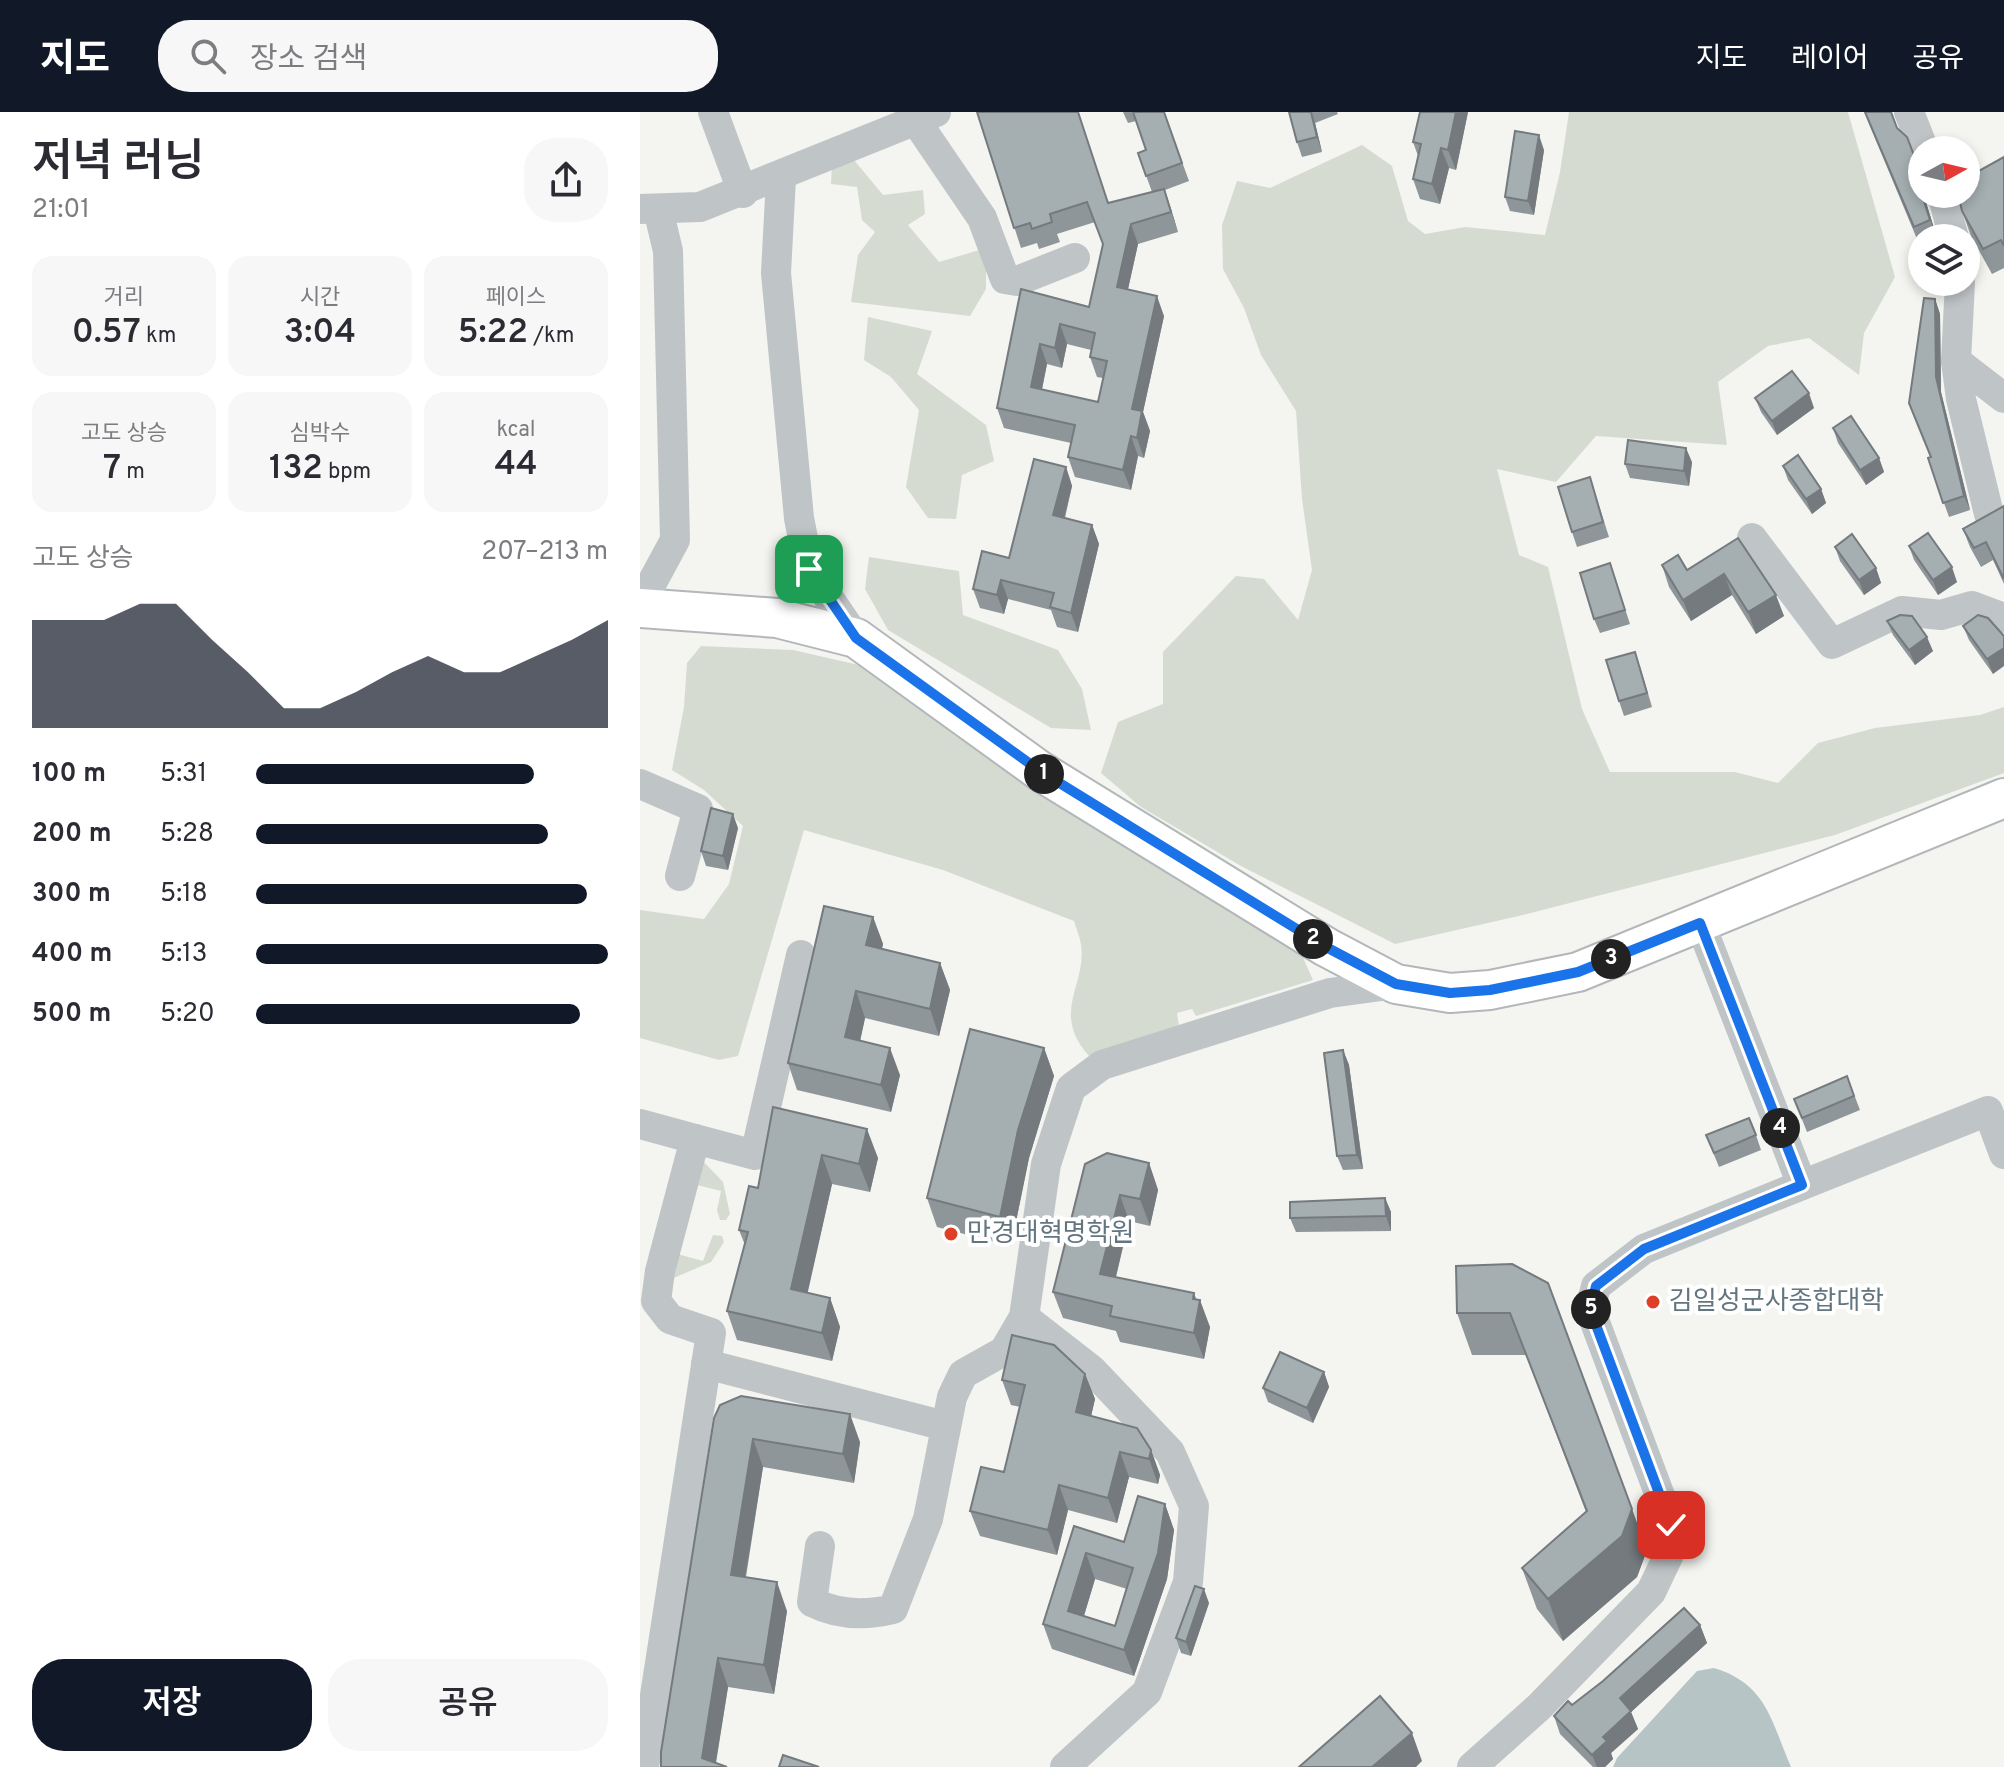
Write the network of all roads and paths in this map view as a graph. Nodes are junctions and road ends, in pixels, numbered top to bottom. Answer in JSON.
{"nodes":[{"id":1,"x":713,"y":112,"type":"edge"},
{"id":2,"x":1909,"y":112,"type":"edge"},
{"id":3,"x":926,"y":116,"type":"edge"},
{"id":4,"x":1918,"y":136,"type":"edge"},
{"id":5,"x":781,"y":178,"type":"junction"},
{"id":6,"x":743,"y":193,"type":"junction"},
{"id":7,"x":649,"y":209,"type":"edge"},
{"id":8,"x":1075,"y":258,"type":"dead end"},
{"id":9,"x":1959,"y":296,"type":"edge"},
{"id":10,"x":1956,"y":361,"type":"junction"},
{"id":11,"x":2004,"y":398,"type":"edge"},
{"id":12,"x":1989,"y":514,"type":"edge"},
{"id":13,"x":1752,"y":538,"type":"dead end"},
{"id":14,"x":640,"y":606,"type":"edge"},
{"id":15,"x":2004,"y":618,"type":"edge"},
{"id":16,"x":856,"y":638,"type":"junction"},
{"id":17,"x":640,"y":784,"type":"edge"},
{"id":18,"x":2004,"y":798,"type":"edge"},
{"id":19,"x":680,"y":876,"type":"dead end"},
{"id":20,"x":1700,"y":923,"type":"junction"},
{"id":21,"x":801,"y":955,"type":"dead end"},
{"id":22,"x":1396,"y":984,"type":"junction"},
{"id":23,"x":640,"y":1124,"type":"edge"},
{"id":24,"x":695,"y":1139,"type":"junction"},
{"id":25,"x":2004,"y":1154,"type":"edge"},
{"id":26,"x":1802,"y":1185,"type":"junction"},
{"id":27,"x":1024,"y":1317,"type":"junction"},
{"id":28,"x":706,"y":1364,"type":"junction"},
{"id":29,"x":945,"y":1426,"type":"junction"},
{"id":30,"x":820,"y":1546,"type":"dead end"},
{"id":31,"x":644,"y":1767,"type":"edge"},
{"id":32,"x":1065,"y":1767,"type":"edge"},
{"id":33,"x":1472,"y":1767,"type":"edge"}],
"edges":[{"from":1,"to":6,"type":"street"},
{"from":2,"to":4,"type":"street"},
{"from":3,"to":5,"type":"street"},
{"from":3,"to":8,"type":"street"},
{"from":5,"to":6,"type":"street"},
{"from":5,"to":16,"type":"street"},
{"from":6,"to":7,"type":"street"},
{"from":7,"to":14,"type":"street"},
{"from":9,"to":10,"type":"street"},
{"from":10,"to":11,"type":"street"},
{"from":10,"to":12,"type":"street"},
{"from":13,"to":15,"type":"street"},
{"from":14,"to":16,"type":"main road"},
{"from":16,"to":22,"type":"main road"},
{"from":17,"to":19,"type":"street"},
{"from":18,"to":20,"type":"main road"},
{"from":20,"to":22,"type":"main road"},
{"from":20,"to":26,"type":"street"},
{"from":21,"to":24,"type":"street"},
{"from":22,"to":27,"type":"street"},
{"from":23,"to":24,"type":"street"},
{"from":24,"to":28,"type":"street"},
{"from":25,"to":26,"type":"street"},
{"from":26,"to":33,"type":"street"},
{"from":27,"to":29,"type":"street"},
{"from":27,"to":32,"type":"street"},
{"from":28,"to":29,"type":"street"},
{"from":28,"to":31,"type":"street"},
{"from":29,"to":30,"type":"street"}]}
